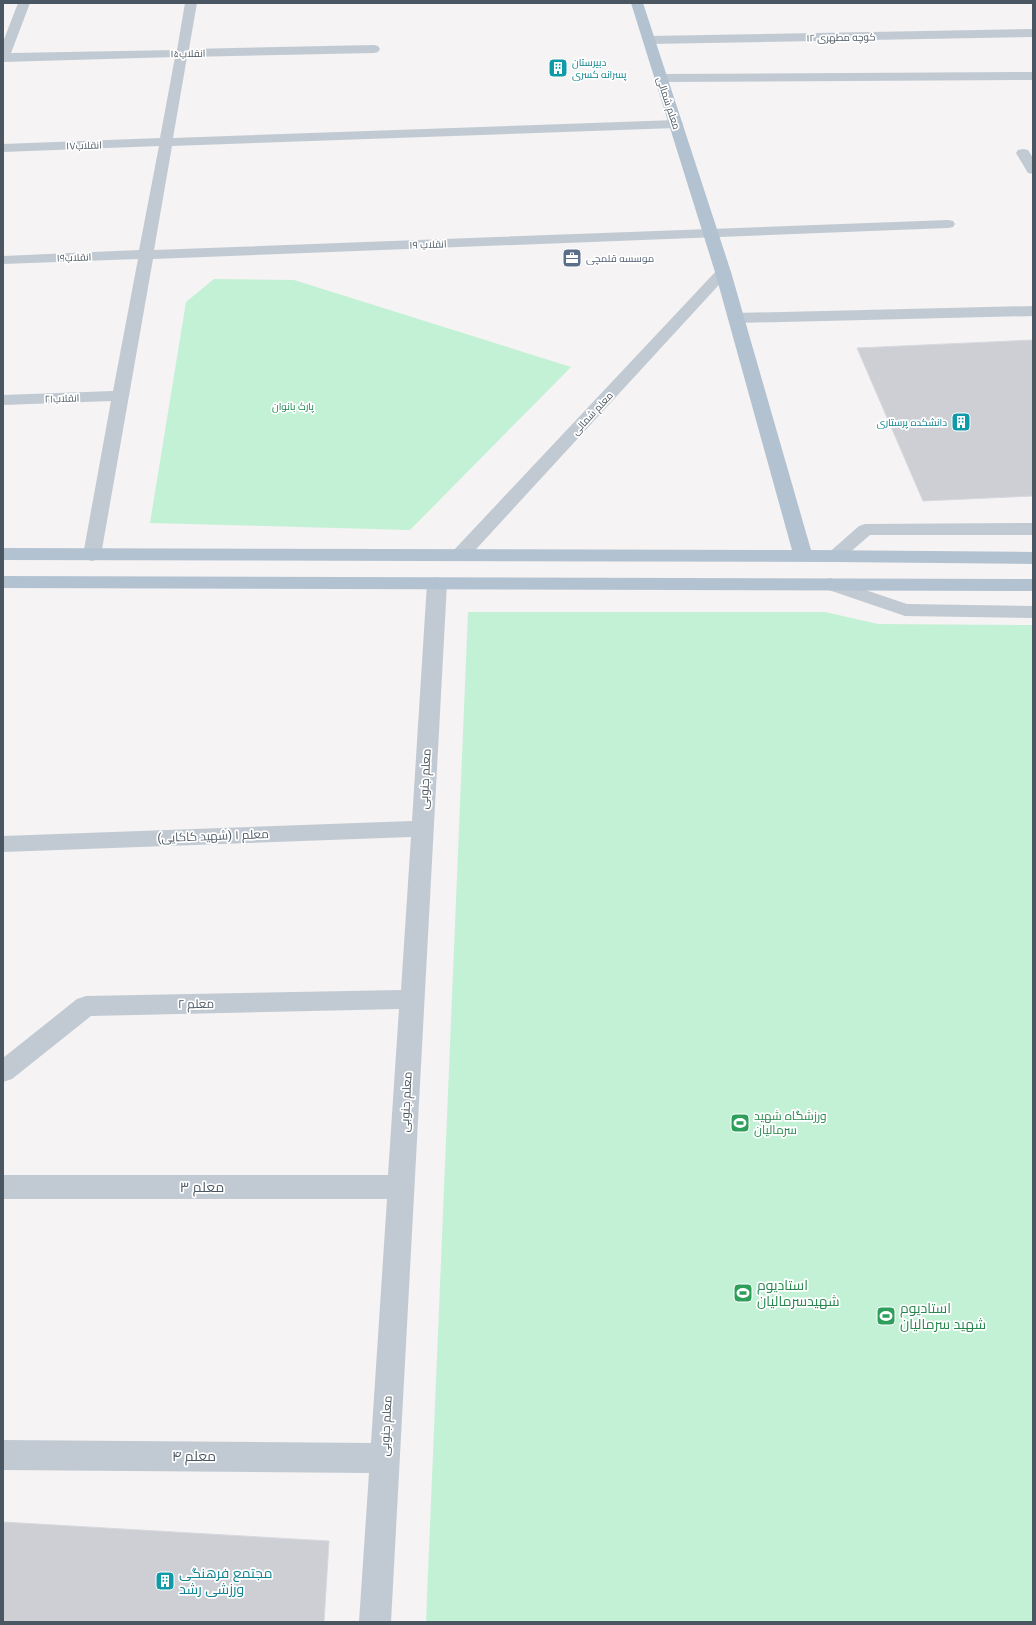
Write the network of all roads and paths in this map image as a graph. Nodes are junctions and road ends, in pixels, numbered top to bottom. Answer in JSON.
{"nodes":[{"id":1,"x":24,"y":3,"type":"edge"},
{"id":2,"x":191,"y":3,"type":"edge"},
{"id":3,"x":637,"y":3,"type":"edge"},
{"id":4,"x":1033,"y":33,"type":"edge"},
{"id":5,"x":649,"y":40,"type":"junction"},
{"id":6,"x":374,"y":48,"type":"dead end"},
{"id":7,"x":182,"y":53,"type":"junction"},
{"id":8,"x":3,"y":58,"type":"edge"},
{"id":9,"x":1033,"y":76,"type":"edge"},
{"id":10,"x":661,"y":78,"type":"junction"},
{"id":11,"x":676,"y":124,"type":"junction"},
{"id":12,"x":166,"y":142,"type":"junction"},
{"id":13,"x":3,"y":148,"type":"edge"},
{"id":14,"x":1023,"y":153,"type":"dead end"},
{"id":15,"x":1033,"y":170,"type":"edge"},
{"id":16,"x":948,"y":224,"type":"dead end"},
{"id":17,"x":711,"y":234,"type":"junction"},
{"id":18,"x":146,"y":255,"type":"junction"},
{"id":19,"x":3,"y":260,"type":"edge"},
{"id":20,"x":723,"y":272,"type":"junction"},
{"id":21,"x":1033,"y":312,"type":"edge"},
{"id":22,"x":736,"y":318,"type":"junction"},
{"id":23,"x":120,"y":396,"type":"junction"},
{"id":24,"x":3,"y":400,"type":"edge"},
{"id":25,"x":1033,"y":529,"type":"edge"},
{"id":26,"x":3,"y":554,"type":"edge"},
{"id":27,"x":92,"y":554,"type":"junction"},
{"id":28,"x":460,"y":555,"type":"junction"},
{"id":29,"x":803,"y":556,"type":"junction"},
{"id":30,"x":834,"y":556,"type":"junction"},
{"id":31,"x":1033,"y":558,"type":"edge"},
{"id":32,"x":3,"y":582,"type":"edge"},
{"id":33,"x":437,"y":583,"type":"junction"},
{"id":34,"x":830,"y":584,"type":"junction"},
{"id":35,"x":1033,"y":585,"type":"edge"},
{"id":36,"x":1033,"y":612,"type":"edge"},
{"id":37,"x":422,"y":828,"type":"junction"},
{"id":38,"x":3,"y":844,"type":"edge"},
{"id":39,"x":412,"y":998,"type":"junction"},
{"id":40,"x":3,"y":1072,"type":"edge"},
{"id":41,"x":3,"y":1187,"type":"edge"},
{"id":42,"x":401,"y":1187,"type":"junction"},
{"id":43,"x":3,"y":1455,"type":"edge"},
{"id":44,"x":384,"y":1458,"type":"junction"},
{"id":45,"x":375,"y":1622,"type":"edge"}],
"edges":[{"from":1,"to":8,"type":"street"},
{"from":2,"to":7,"type":"street"},
{"from":3,"to":5,"type":"main road","name":"معلم شمالی"},
{"from":4,"to":5,"type":"street","name":"کوچه مطهری ۱۲"},
{"from":5,"to":10,"type":"main road","name":"معلم شمالی"},
{"from":6,"to":7,"type":"street","name":"انقلاب۱۵"},
{"from":7,"to":8,"type":"street","name":"انقلاب۱۵"},
{"from":7,"to":12,"type":"street"},
{"from":9,"to":10,"type":"street"},
{"from":10,"to":11,"type":"main road","name":"معلم شمالی"},
{"from":11,"to":12,"type":"street","name":"انقلاب۱۷"},
{"from":11,"to":17,"type":"main road","name":"معلم شمالی"},
{"from":12,"to":13,"type":"street","name":"انقلاب۱۷"},
{"from":12,"to":18,"type":"street"},
{"from":14,"to":15,"type":"street"},
{"from":16,"to":17,"type":"street","name":"انقلاب ۱۹"},
{"from":17,"to":18,"type":"street","name":"انقلاب ۱۹"},
{"from":17,"to":20,"type":"main road","name":"معلم شمالی"},
{"from":18,"to":19,"type":"street","name":"انقلاب۱۹"},
{"from":18,"to":23,"type":"street"},
{"from":20,"to":22,"type":"main road","name":"معلم شمالی"},
{"from":20,"to":28,"type":"street","name":"معلم شمالی"},
{"from":21,"to":22,"type":"street"},
{"from":22,"to":29,"type":"main road","name":"معلم شمالی"},
{"from":23,"to":24,"type":"street","name":"انقلاب۲۱"},
{"from":23,"to":27,"type":"street"},
{"from":25,"to":30,"type":"street"},
{"from":26,"to":27,"type":"main road"},
{"from":27,"to":28,"type":"main road"},
{"from":28,"to":29,"type":"main road"},
{"from":29,"to":30,"type":"main road"},
{"from":30,"to":31,"type":"main road"},
{"from":32,"to":33,"type":"main road"},
{"from":33,"to":34,"type":"main road"},
{"from":33,"to":37,"type":"street","name":"معلم جنوبی"},
{"from":34,"to":35,"type":"main road"},
{"from":34,"to":36,"type":"street"},
{"from":37,"to":38,"type":"street","name":"معلم ۱ (شهید کاکایی)"},
{"from":37,"to":39,"type":"street","name":"معلم جنوبی"},
{"from":39,"to":40,"type":"street","name":"معلم ۲"},
{"from":39,"to":42,"type":"street","name":"معلم جنوبی"},
{"from":41,"to":42,"type":"street","name":"معلم ۳"},
{"from":42,"to":44,"type":"street","name":"معلم جنوبی"},
{"from":43,"to":44,"type":"street","name":"معلم ۴"},
{"from":44,"to":45,"type":"street","name":"معلم جنوبی"}]}
